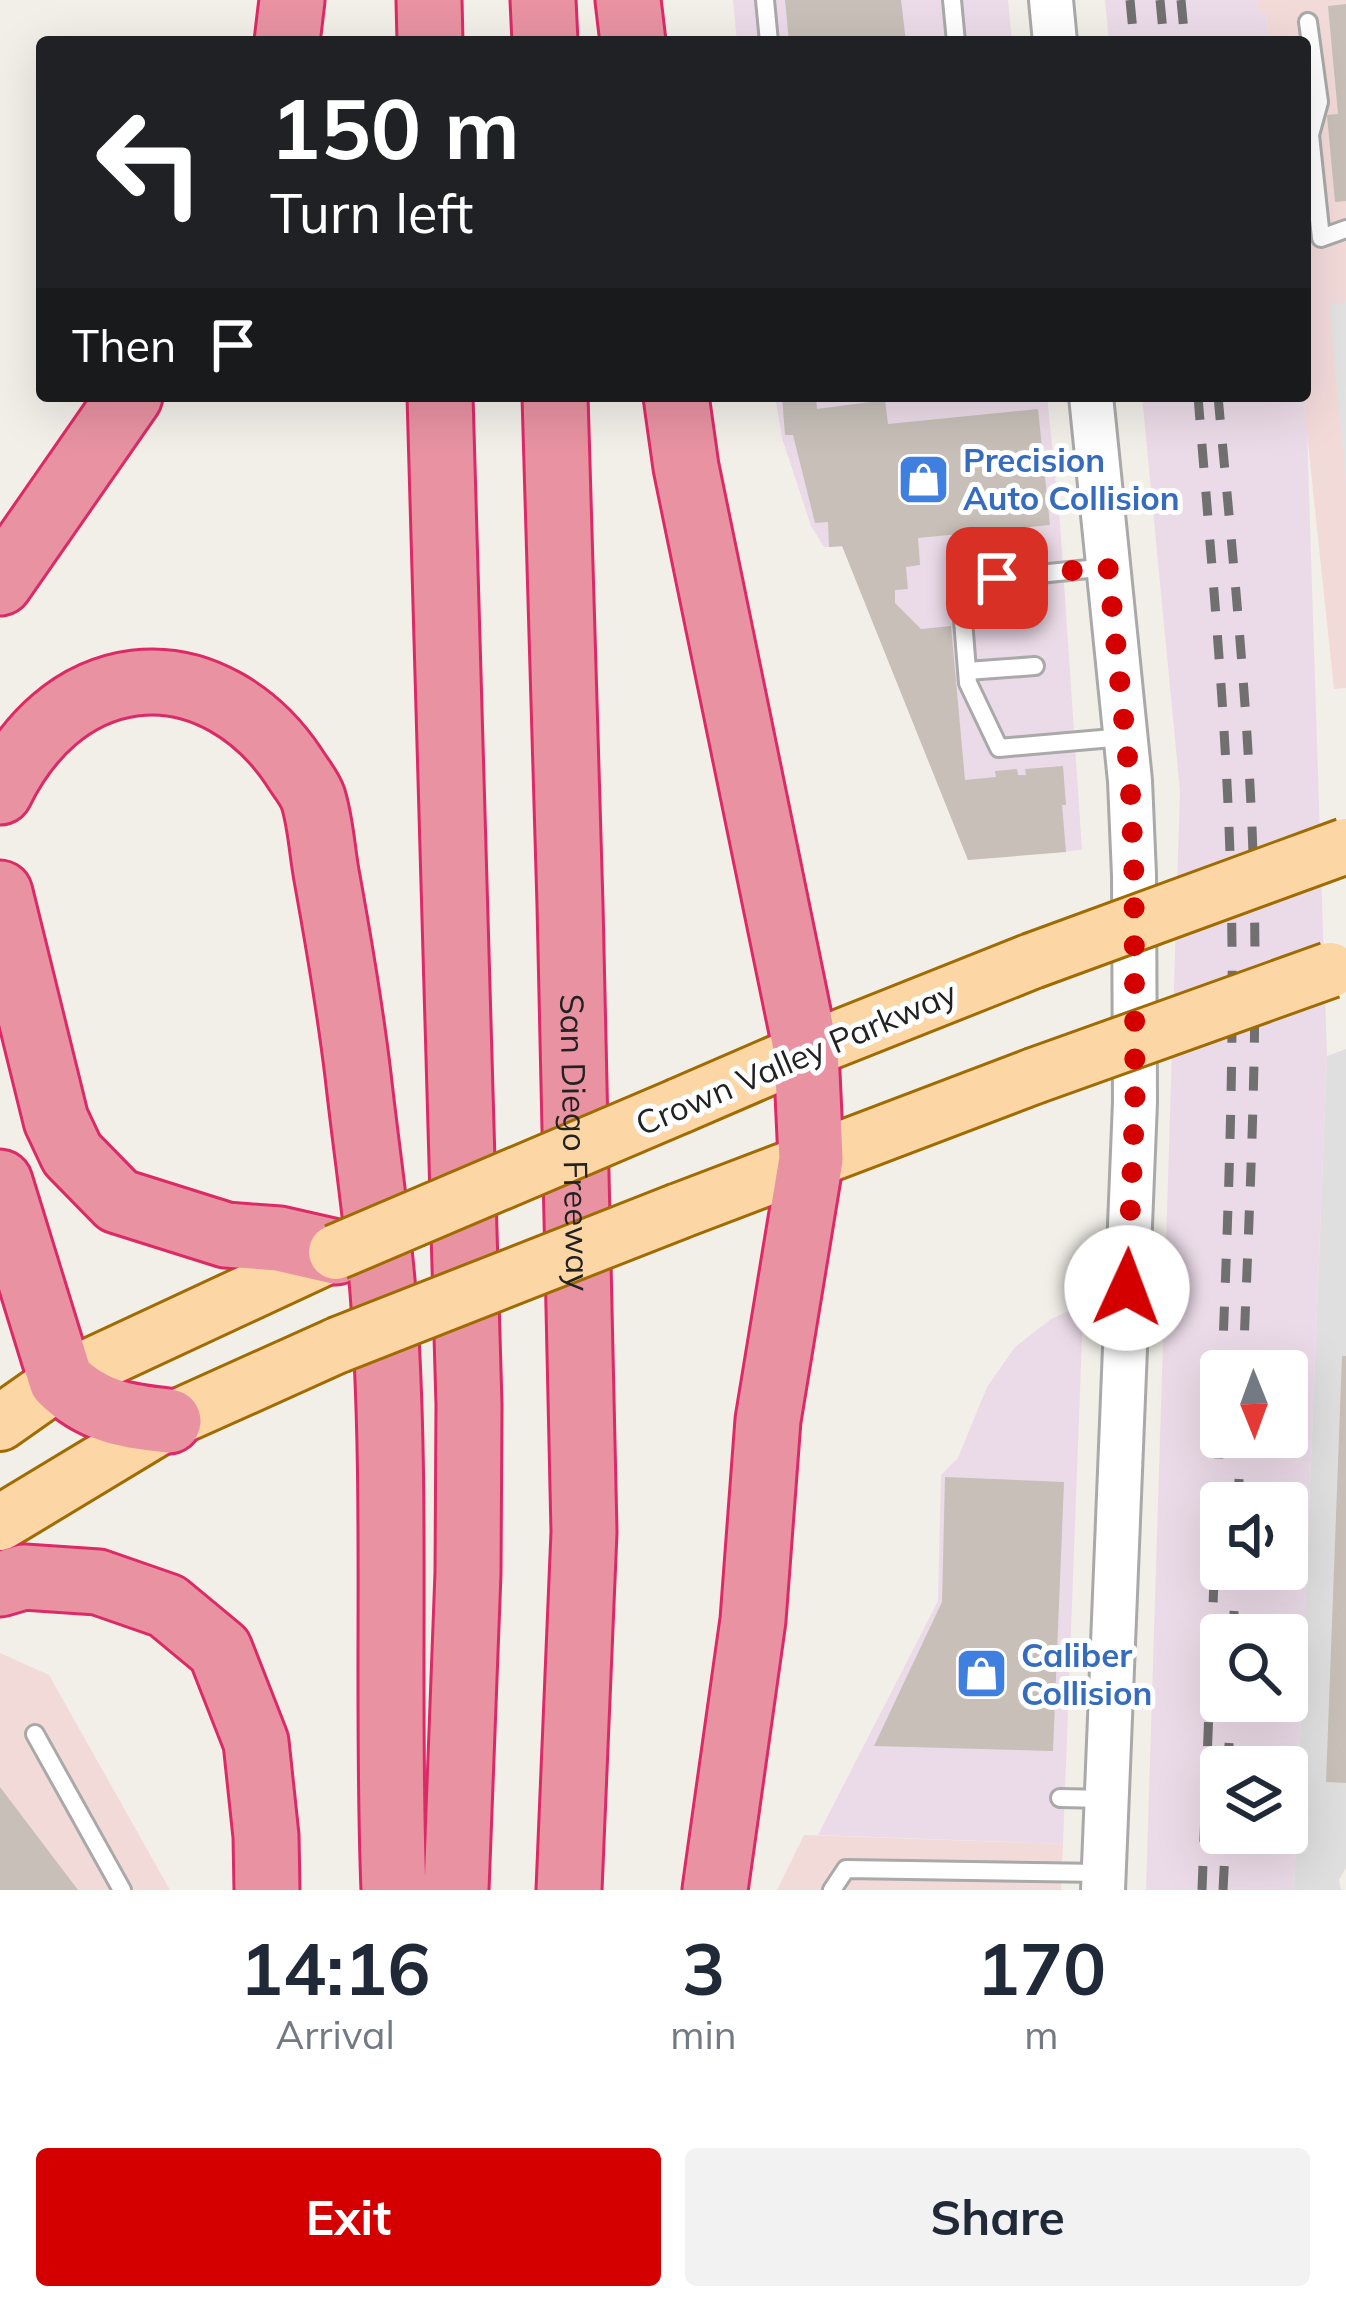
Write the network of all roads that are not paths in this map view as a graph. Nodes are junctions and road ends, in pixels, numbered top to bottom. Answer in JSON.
{"nodes":[{"id":1,"x":292,"y":0,"type":"edge"},
{"id":2,"x":429,"y":0,"type":"edge"},
{"id":3,"x":543,"y":0,"type":"edge"},
{"id":4,"x":628,"y":0,"type":"edge"},
{"id":5,"x":764,"y":0,"type":"edge"},
{"id":6,"x":952,"y":0,"type":"edge"},
{"id":7,"x":1051,"y":0,"type":"edge"},
{"id":8,"x":1308,"y":22,"type":"dead end"},
{"id":9,"x":288,"y":36,"type":"edge"},
{"id":10,"x":430,"y":36,"type":"edge"},
{"id":11,"x":544,"y":36,"type":"edge"},
{"id":12,"x":632,"y":36,"type":"edge"},
{"id":13,"x":768,"y":36,"type":"edge"},
{"id":14,"x":955,"y":36,"type":"edge"},
{"id":15,"x":1054,"y":36,"type":"edge"},
{"id":16,"x":1310,"y":36,"type":"edge"},
{"id":17,"x":1311,"y":44,"type":"edge"},
{"id":18,"x":1311,"y":130,"type":"edge"},
{"id":19,"x":1311,"y":143,"type":"edge"},
{"id":20,"x":1346,"y":229,"type":"edge"},
{"id":21,"x":126,"y":402,"type":"edge"},
{"id":22,"x":440,"y":402,"type":"edge"},
{"id":23,"x":555,"y":402,"type":"edge"},
{"id":24,"x":677,"y":402,"type":"edge"},
{"id":25,"x":1092,"y":402,"type":"edge"},
{"id":26,"x":1108,"y":567,"type":"junction"},
{"id":27,"x":0,"y":583,"type":"edge"},
{"id":28,"x":1034,"y":666,"type":"dead end"},
{"id":29,"x":967,"y":670,"type":"junction"},
{"id":30,"x":1125,"y":737,"type":"junction"},
{"id":31,"x":0,"y":791,"type":"edge"},
{"id":32,"x":1346,"y":846,"type":"edge"},
{"id":33,"x":0,"y":892,"type":"edge"},
{"id":34,"x":1338,"y":968,"type":"edge"},
{"id":35,"x":806,"y":1051,"type":"junction"},
{"id":36,"x":811,"y":1159,"type":"junction"},
{"id":37,"x":0,"y":1182,"type":"edge"},
{"id":38,"x":336,"y":1252,"type":"junction"},
{"id":39,"x":61,"y":1380,"type":"junction"},
{"id":40,"x":170,"y":1421,"type":"junction"},
{"id":41,"x":0,"y":1424,"type":"edge"},
{"id":42,"x":0,"y":1523,"type":"edge"},
{"id":43,"x":0,"y":1584,"type":"edge"},
{"id":44,"x":34,"y":1734,"type":"dead end"},
{"id":45,"x":1060,"y":1798,"type":"dead end"},
{"id":46,"x":1107,"y":1799,"type":"junction"},
{"id":47,"x":1103,"y":1882,"type":"edge"},
{"id":48,"x":122,"y":1890,"type":"edge"},
{"id":49,"x":267,"y":1890,"type":"edge"},
{"id":50,"x":394,"y":1890,"type":"edge"},
{"id":51,"x":456,"y":1890,"type":"edge"},
{"id":52,"x":569,"y":1890,"type":"edge"},
{"id":53,"x":715,"y":1890,"type":"edge"},
{"id":54,"x":832,"y":1890,"type":"edge"}],
"edges":[{"from":1,"to":9,"type":"highway"},
{"from":2,"to":10,"type":"highway"},
{"from":3,"to":11,"type":"highway"},
{"from":4,"to":12,"type":"highway"},
{"from":5,"to":13,"type":"lane"},
{"from":6,"to":14,"type":"lane"},
{"from":7,"to":15,"type":"street"},
{"from":8,"to":16,"type":"lane"},
{"from":17,"to":18,"type":"lane"},
{"from":19,"to":20,"type":"lane"},
{"from":21,"to":27,"type":"highway"},
{"from":22,"to":51,"type":"highway"},
{"from":23,"to":52,"type":"highway","name":"San Diego Freeway"},
{"from":24,"to":35,"type":"highway"},
{"from":25,"to":26,"type":"street"},
{"from":26,"to":29,"type":"lane"},
{"from":26,"to":30,"type":"street"},
{"from":28,"to":29,"type":"lane"},
{"from":29,"to":30,"type":"lane"},
{"from":30,"to":46,"type":"street"},
{"from":31,"to":50,"type":"highway"},
{"from":32,"to":35,"type":"main road","name":"Crown Valley Parkway","bridge":true},
{"from":33,"to":38,"type":"highway"},
{"from":34,"to":36,"type":"main road","bridge":true},
{"from":35,"to":36,"type":"highway"},
{"from":35,"to":38,"type":"main road","name":"Crown Valley Parkway","bridge":true},
{"from":36,"to":40,"type":"main road","bridge":true},
{"from":36,"to":53,"type":"highway"},
{"from":37,"to":39,"type":"highway"},
{"from":38,"to":39,"type":"main road","name":"Crown Valley Parkway"},
{"from":39,"to":40,"type":"highway"},
{"from":39,"to":41,"type":"main road","name":"Crown Valley Parkway"},
{"from":40,"to":42,"type":"main road"},
{"from":43,"to":49,"type":"highway"},
{"from":44,"to":48,"type":"lane"},
{"from":45,"to":46,"type":"lane"},
{"from":46,"to":47,"type":"street"},
{"from":47,"to":54,"type":"lane"}]}
